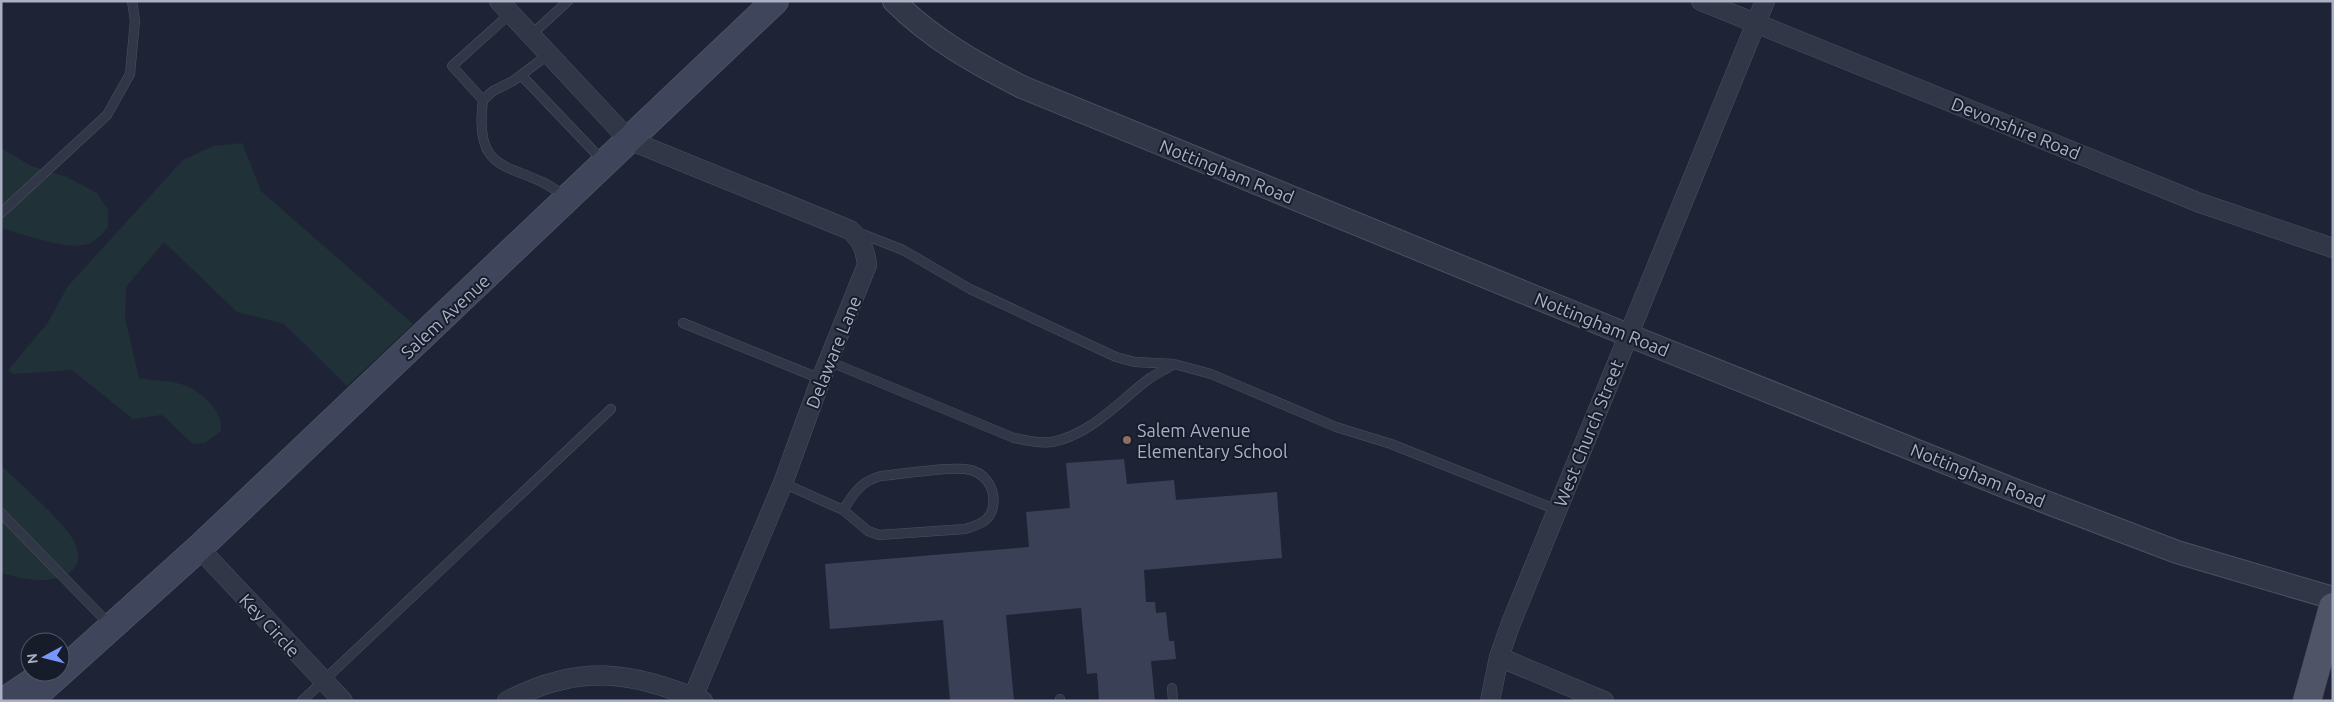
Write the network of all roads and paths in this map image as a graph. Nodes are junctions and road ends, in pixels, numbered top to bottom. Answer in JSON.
{"nodes":[{"id":1,"x":132,"y":1,"type":"edge"},
{"id":2,"x":568,"y":1,"type":"edge"},
{"id":3,"x":775,"y":1,"type":"edge"},
{"id":4,"x":894,"y":1,"type":"edge"},
{"id":5,"x":1701,"y":1,"type":"edge"},
{"id":6,"x":1765,"y":1,"type":"edge"},
{"id":7,"x":505,"y":7,"type":"edge"},
{"id":8,"x":1756,"y":24,"type":"junction"},
{"id":9,"x":532,"y":35,"type":"junction"},
{"id":10,"x":549,"y":54,"type":"junction"},
{"id":11,"x":521,"y":75,"type":"junction"},
{"id":12,"x":483,"y":100,"type":"junction"},
{"id":13,"x":630,"y":140,"type":"junction"},
{"id":14,"x":605,"y":163,"type":"junction"},
{"id":15,"x":568,"y":199,"type":"junction"},
{"id":16,"x":1,"y":213,"type":"edge"},
{"id":17,"x":850,"y":230,"type":"junction"},
{"id":18,"x":2333,"y":248,"type":"edge"},
{"id":19,"x":683,"y":323,"type":"dead end"},
{"id":20,"x":1628,"y":335,"type":"junction"},
{"id":21,"x":828,"y":361,"type":"junction"},
{"id":22,"x":1174,"y":364,"type":"junction"},
{"id":23,"x":821,"y":379,"type":"junction"},
{"id":24,"x":611,"y":409,"type":"dead end"},
{"id":25,"x":783,"y":483,"type":"junction"},
{"id":26,"x":844,"y":510,"type":"junction"},
{"id":27,"x":1556,"y":510,"type":"junction"},
{"id":28,"x":1,"y":513,"type":"edge"},
{"id":29,"x":199,"y":548,"type":"junction"},
{"id":30,"x":2333,"y":598,"type":"edge"},
{"id":31,"x":2333,"y":607,"type":"edge"},
{"id":32,"x":112,"y":627,"type":"junction"},
{"id":33,"x":70,"y":656,"type":"edge"},
{"id":34,"x":1499,"y":657,"type":"junction"},
{"id":35,"x":323,"y":681,"type":"junction"},
{"id":36,"x":32,"y":682,"type":"edge"},
{"id":37,"x":1172,"y":688,"type":"dead end"},
{"id":38,"x":698,"y":699,"type":"edge"},
{"id":39,"x":4,"y":701,"type":"edge"},
{"id":40,"x":29,"y":701,"type":"edge"},
{"id":41,"x":302,"y":701,"type":"edge"},
{"id":42,"x":343,"y":701,"type":"edge"},
{"id":43,"x":508,"y":701,"type":"edge"},
{"id":44,"x":1173,"y":701,"type":"edge"},
{"id":45,"x":1490,"y":701,"type":"edge"},
{"id":46,"x":1604,"y":701,"type":"edge"},
{"id":47,"x":2307,"y":701,"type":"edge"}],
"edges":[{"from":1,"to":16,"type":"lane"},
{"from":2,"to":9,"type":"lane"},
{"from":3,"to":13,"type":"main road","name":"Salem Avenue"},
{"from":4,"to":20,"type":"street","name":"Nottingham Road"},
{"from":5,"to":8,"type":"street","name":"Devonshire Road"},
{"from":6,"to":8,"type":"street","name":"West Church Street"},
{"from":7,"to":9,"type":"street"},
{"from":7,"to":12,"type":"lane"},
{"from":8,"to":18,"type":"street","name":"Devonshire Road"},
{"from":8,"to":20,"type":"street","name":"West Church Street"},
{"from":9,"to":10,"type":"street"},
{"from":10,"to":11,"type":"lane"},
{"from":10,"to":13,"type":"street"},
{"from":11,"to":12,"type":"lane"},
{"from":11,"to":14,"type":"lane"},
{"from":12,"to":15,"type":"lane"},
{"from":13,"to":14,"type":"main road","name":"Salem Avenue"},
{"from":13,"to":17,"type":"street"},
{"from":14,"to":15,"type":"main road","name":"Salem Avenue"},
{"from":15,"to":29,"type":"main road","name":"Salem Avenue"},
{"from":17,"to":21,"type":"street","name":"Delaware Lane"},
{"from":17,"to":22,"type":"lane"},
{"from":19,"to":23,"type":"lane"},
{"from":20,"to":27,"type":"street","name":"West Church Street"},
{"from":20,"to":30,"type":"street","name":"Nottingham Road"},
{"from":21,"to":22,"type":"lane"},
{"from":21,"to":23,"type":"street","name":"Delaware Lane"},
{"from":22,"to":27,"type":"lane"},
{"from":23,"to":25,"type":"street","name":"Delaware Lane"},
{"from":24,"to":35,"type":"lane"},
{"from":25,"to":26,"type":"lane"},
{"from":25,"to":38,"type":"street","name":"Delaware Lane"},
{"from":26,"to":26,"type":"lane"},
{"from":27,"to":34,"type":"street","name":"West Church Street"},
{"from":28,"to":32,"type":"lane"},
{"from":29,"to":32,"type":"main road","name":"Salem Avenue"},
{"from":29,"to":35,"type":"street","name":"Key Circle"},
{"from":31,"to":47,"type":"main road"},
{"from":32,"to":33,"type":"main road","name":"Salem Avenue"},
{"from":32,"to":40,"type":"main road","name":"Salem Avenue"},
{"from":34,"to":45,"type":"street","name":"West Church Street"},
{"from":34,"to":46,"type":"street"},
{"from":35,"to":41,"type":"lane"},
{"from":35,"to":42,"type":"street","name":"Key Circle"},
{"from":36,"to":39,"type":"main road"},
{"from":37,"to":44,"type":"lane"},
{"from":38,"to":43,"type":"street"}]}
